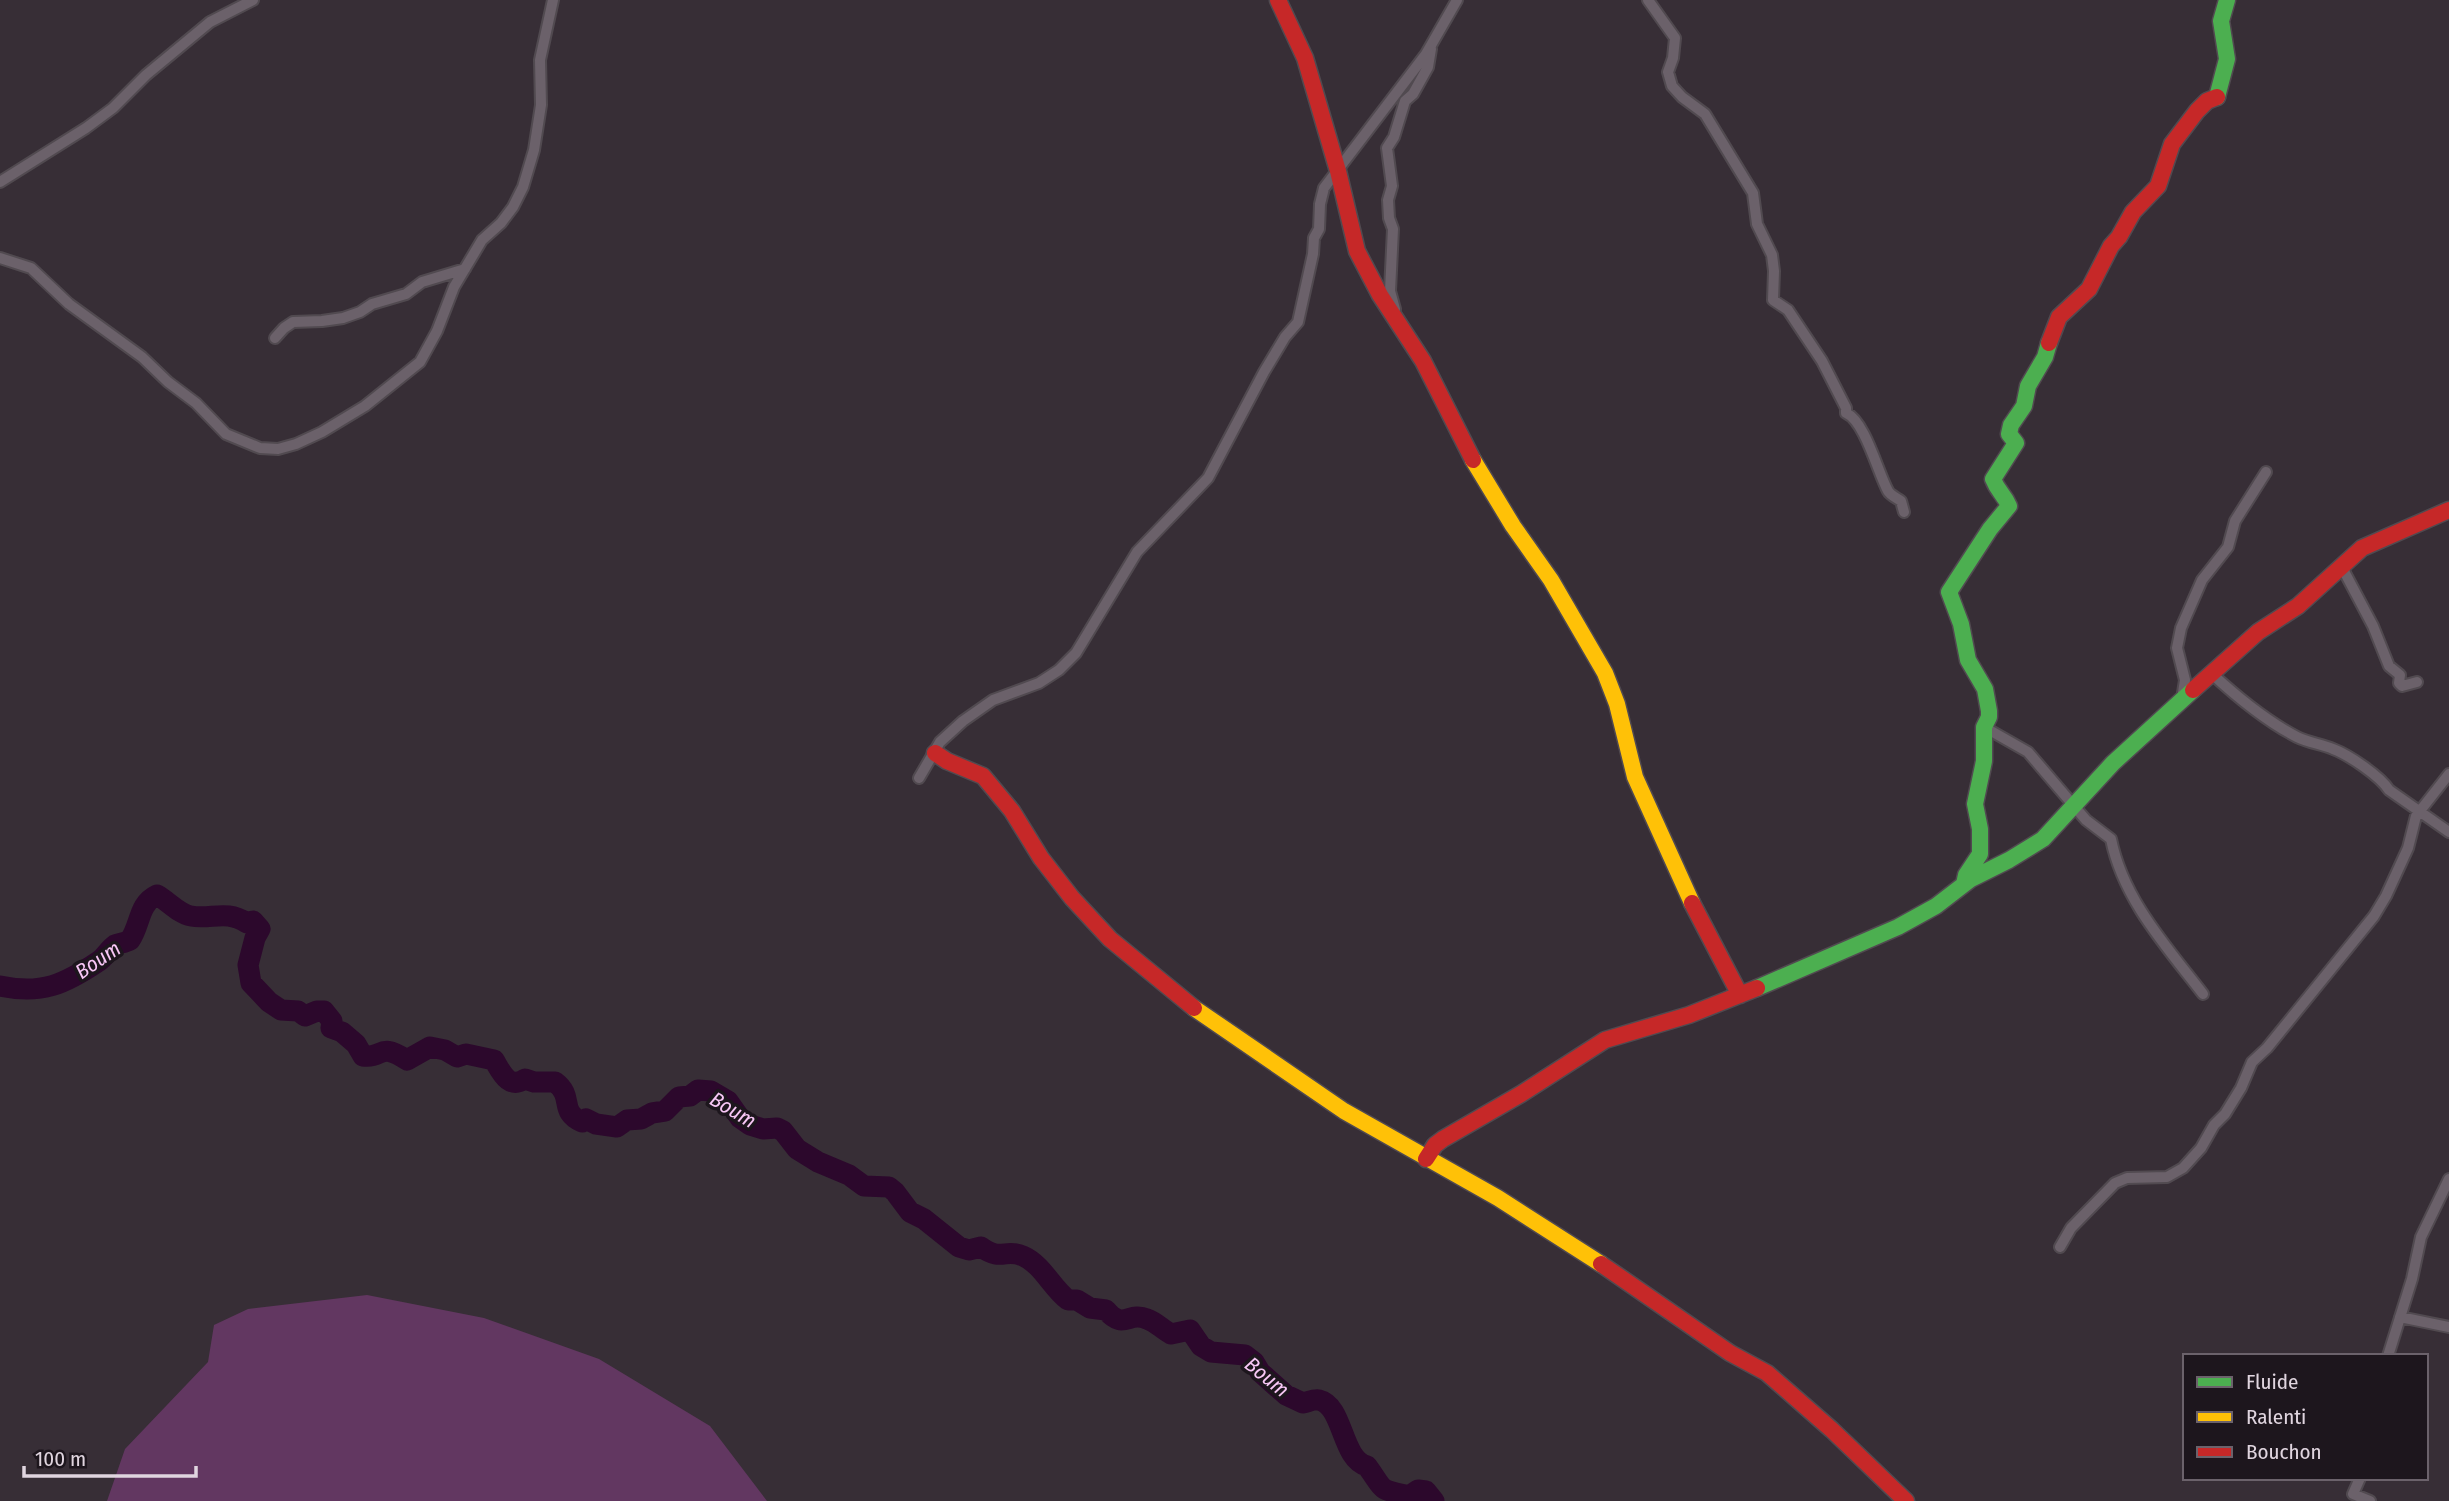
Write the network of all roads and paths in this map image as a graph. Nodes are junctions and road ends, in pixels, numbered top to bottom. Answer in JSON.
{"nodes":[{"id":1,"x":253,"y":0,"type":"edge"},
{"id":2,"x":553,"y":0,"type":"edge"},
{"id":3,"x":1278,"y":0,"type":"edge"},
{"id":4,"x":1457,"y":0,"type":"edge"},
{"id":5,"x":1648,"y":0,"type":"edge"},
{"id":6,"x":2227,"y":0,"type":"edge"},
{"id":7,"x":1431,"y":46,"type":"junction"},
{"id":8,"x":1338,"y":171,"type":"junction"},
{"id":9,"x":0,"y":182,"type":"edge"},
{"id":10,"x":0,"y":258,"type":"edge"},
{"id":11,"x":465,"y":269,"type":"junction"},
{"id":12,"x":1401,"y":327,"type":"junction"},
{"id":13,"x":275,"y":338,"type":"dead end"},
{"id":14,"x":2266,"y":471,"type":"dead end"},
{"id":15,"x":2449,"y":509,"type":"edge"},
{"id":16,"x":1904,"y":512,"type":"dead end"},
{"id":17,"x":2343,"y":563,"type":"junction"},
{"id":18,"x":2211,"y":673,"type":"junction"},
{"id":19,"x":2417,"y":682,"type":"dead end"},
{"id":20,"x":2182,"y":699,"type":"junction"},
{"id":21,"x":1984,"y":727,"type":"junction"},
{"id":22,"x":935,"y":753,"type":"junction"},
{"id":23,"x":2449,"y":774,"type":"edge"},
{"id":24,"x":919,"y":778,"type":"dead end"},
{"id":25,"x":2074,"y":804,"type":"junction"},
{"id":26,"x":2419,"y":810,"type":"junction"},
{"id":27,"x":2449,"y":832,"type":"edge"},
{"id":28,"x":1964,"y":884,"type":"junction"},
{"id":29,"x":2203,"y":994,"type":"dead end"},
{"id":30,"x":1740,"y":995,"type":"junction"},
{"id":31,"x":1426,"y":1159,"type":"junction"},
{"id":32,"x":2449,"y":1179,"type":"edge"},
{"id":33,"x":2060,"y":1247,"type":"dead end"},
{"id":34,"x":2400,"y":1317,"type":"junction"},
{"id":35,"x":2449,"y":1327,"type":"edge"},
{"id":36,"x":2389,"y":1354,"type":"edge"},
{"id":37,"x":2359,"y":1480,"type":"edge"},
{"id":38,"x":1906,"y":1501,"type":"edge"},
{"id":39,"x":2370,"y":1501,"type":"edge"}],
"edges":[{"from":1,"to":9,"type":"street"},
{"from":2,"to":11,"type":"street"},
{"from":3,"to":8,"type":"street"},
{"from":4,"to":7,"type":"street"},
{"from":5,"to":16,"type":"street"},
{"from":6,"to":21,"type":"street"},
{"from":7,"to":8,"type":"street"},
{"from":7,"to":12,"type":"street"},
{"from":8,"to":12,"type":"street"},
{"from":8,"to":22,"type":"street"},
{"from":10,"to":11,"type":"street"},
{"from":11,"to":13,"type":"street"},
{"from":12,"to":30,"type":"street"},
{"from":14,"to":20,"type":"street"},
{"from":15,"to":17,"type":"street"},
{"from":17,"to":18,"type":"street"},
{"from":17,"to":19,"type":"street"},
{"from":18,"to":20,"type":"street"},
{"from":18,"to":26,"type":"street"},
{"from":20,"to":25,"type":"street"},
{"from":21,"to":25,"type":"street"},
{"from":21,"to":28,"type":"street"},
{"from":22,"to":24,"type":"street"},
{"from":22,"to":31,"type":"street"},
{"from":23,"to":26,"type":"street"},
{"from":25,"to":28,"type":"street"},
{"from":25,"to":29,"type":"street"},
{"from":26,"to":27,"type":"street"},
{"from":26,"to":33,"type":"street"},
{"from":28,"to":30,"type":"street"},
{"from":30,"to":31,"type":"street"},
{"from":31,"to":38,"type":"street"},
{"from":32,"to":34,"type":"street"},
{"from":34,"to":35,"type":"street"},
{"from":34,"to":36,"type":"street"},
{"from":37,"to":39,"type":"street"}]}
